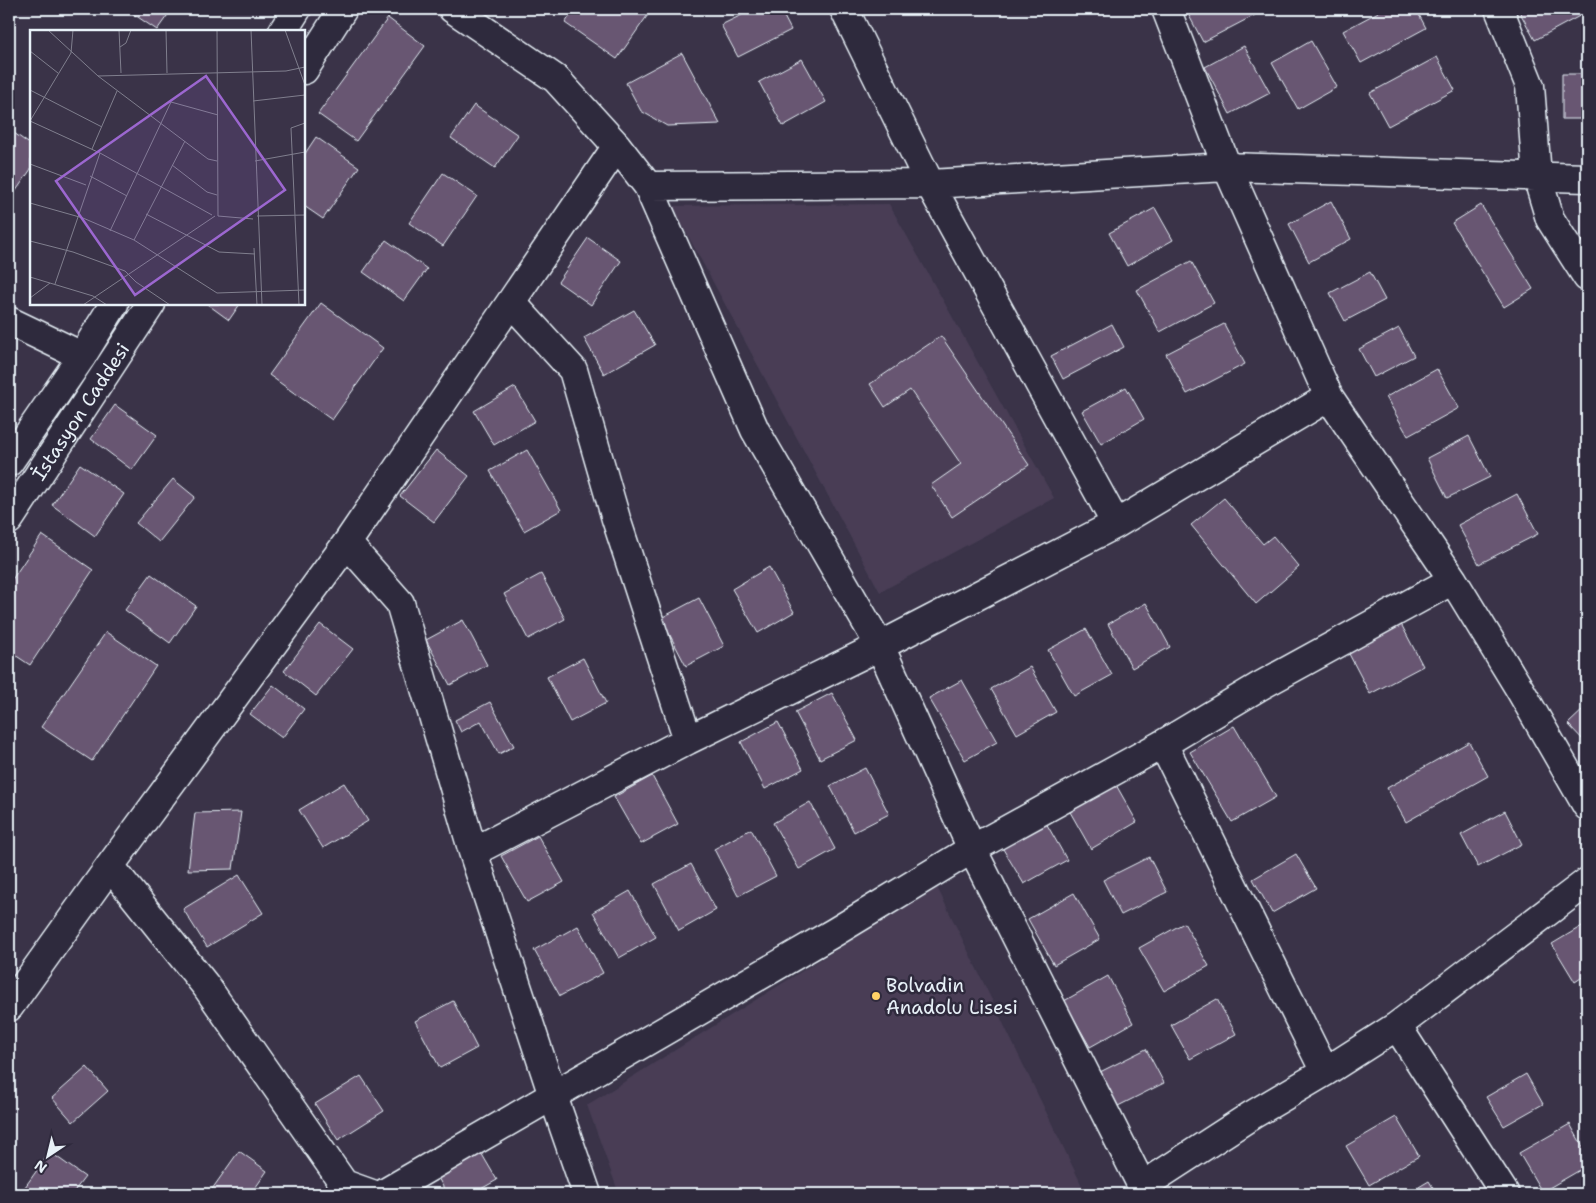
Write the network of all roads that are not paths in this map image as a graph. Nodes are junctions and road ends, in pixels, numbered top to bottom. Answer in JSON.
{"nodes":[{"id":1,"x":297,"y":9,"type":"edge"},
{"id":2,"x":343,"y":9,"type":"edge"},
{"id":3,"x":453,"y":9,"type":"edge"},
{"id":4,"x":844,"y":9,"type":"edge"},
{"id":5,"x":1166,"y":9,"type":"edge"},
{"id":6,"x":1499,"y":9,"type":"edge"},
{"id":7,"x":284,"y":30,"type":"edge"},
{"id":8,"x":305,"y":68,"type":"edge"},
{"id":9,"x":617,"y":146,"type":"junction"},
{"id":10,"x":1227,"y":167,"type":"junction"},
{"id":11,"x":1537,"y":176,"type":"junction"},
{"id":12,"x":1587,"y":178,"type":"edge"},
{"id":13,"x":930,"y":184,"type":"junction"},
{"id":14,"x":648,"y":186,"type":"junction"},
{"id":15,"x":1587,"y":277,"type":"edge"},
{"id":16,"x":511,"y":302,"type":"junction"},
{"id":17,"x":113,"y":305,"type":"edge"},
{"id":18,"x":150,"y":305,"type":"edge"},
{"id":19,"x":9,"y":321,"type":"edge"},
{"id":20,"x":82,"y":356,"type":"junction"},
{"id":21,"x":1329,"y":397,"type":"junction"},
{"id":22,"x":9,"y":462,"type":"edge"},
{"id":23,"x":9,"y":520,"type":"edge"},
{"id":24,"x":1116,"y":524,"type":"junction"},
{"id":25,"x":346,"y":543,"type":"junction"},
{"id":26,"x":1453,"y":580,"type":"junction"},
{"id":27,"x":880,"y":646,"type":"junction"},
{"id":28,"x":688,"y":740,"type":"junction"},
{"id":29,"x":1163,"y":744,"type":"junction"},
{"id":30,"x":1587,"y":806,"type":"edge"},
{"id":31,"x":972,"y":849,"type":"junction"},
{"id":32,"x":474,"y":852,"type":"junction"},
{"id":33,"x":110,"y":866,"type":"junction"},
{"id":34,"x":1587,"y":882,"type":"edge"},
{"id":35,"x":9,"y":1007,"type":"edge"},
{"id":36,"x":1397,"y":1026,"type":"junction"},
{"id":37,"x":1325,"y":1072,"type":"junction"},
{"id":38,"x":553,"y":1096,"type":"junction"},
{"id":39,"x":1143,"y":1190,"type":"edge"},
{"id":40,"x":372,"y":1194,"type":"edge"},
{"id":41,"x":383,"y":1194,"type":"edge"},
{"id":42,"x":587,"y":1194,"type":"edge"},
{"id":43,"x":1505,"y":1194,"type":"edge"}],
"edges":[{"from":1,"to":7,"type":"street"},
{"from":2,"to":8,"type":"street"},
{"from":3,"to":9,"type":"street"},
{"from":4,"to":13,"type":"street"},
{"from":5,"to":10,"type":"street"},
{"from":6,"to":11,"type":"street"},
{"from":9,"to":14,"type":"street"},
{"from":9,"to":16,"type":"street"},
{"from":10,"to":11,"type":"street"},
{"from":10,"to":13,"type":"street"},
{"from":10,"to":21,"type":"street"},
{"from":11,"to":12,"type":"street"},
{"from":11,"to":15,"type":"street"},
{"from":13,"to":14,"type":"street"},
{"from":13,"to":24,"type":"street"},
{"from":14,"to":27,"type":"street"},
{"from":16,"to":25,"type":"street"},
{"from":16,"to":28,"type":"street"},
{"from":17,"to":20,"type":"street"},
{"from":18,"to":23,"type":"street","name":"İstasyon Caddesi"},
{"from":19,"to":20,"type":"street"},
{"from":20,"to":22,"type":"street"},
{"from":21,"to":24,"type":"street"},
{"from":21,"to":26,"type":"street"},
{"from":24,"to":27,"type":"street"},
{"from":25,"to":32,"type":"street"},
{"from":25,"to":33,"type":"street"},
{"from":26,"to":29,"type":"street"},
{"from":26,"to":30,"type":"street"},
{"from":27,"to":28,"type":"street"},
{"from":27,"to":31,"type":"street"},
{"from":28,"to":32,"type":"street"},
{"from":29,"to":31,"type":"street"},
{"from":29,"to":37,"type":"street"},
{"from":31,"to":38,"type":"street"},
{"from":31,"to":39,"type":"street"},
{"from":32,"to":38,"type":"street"},
{"from":33,"to":35,"type":"street"},
{"from":33,"to":40,"type":"street"},
{"from":34,"to":36,"type":"street"},
{"from":36,"to":37,"type":"street"},
{"from":36,"to":43,"type":"street"},
{"from":37,"to":39,"type":"street"},
{"from":38,"to":41,"type":"street"},
{"from":38,"to":42,"type":"street"}]}
